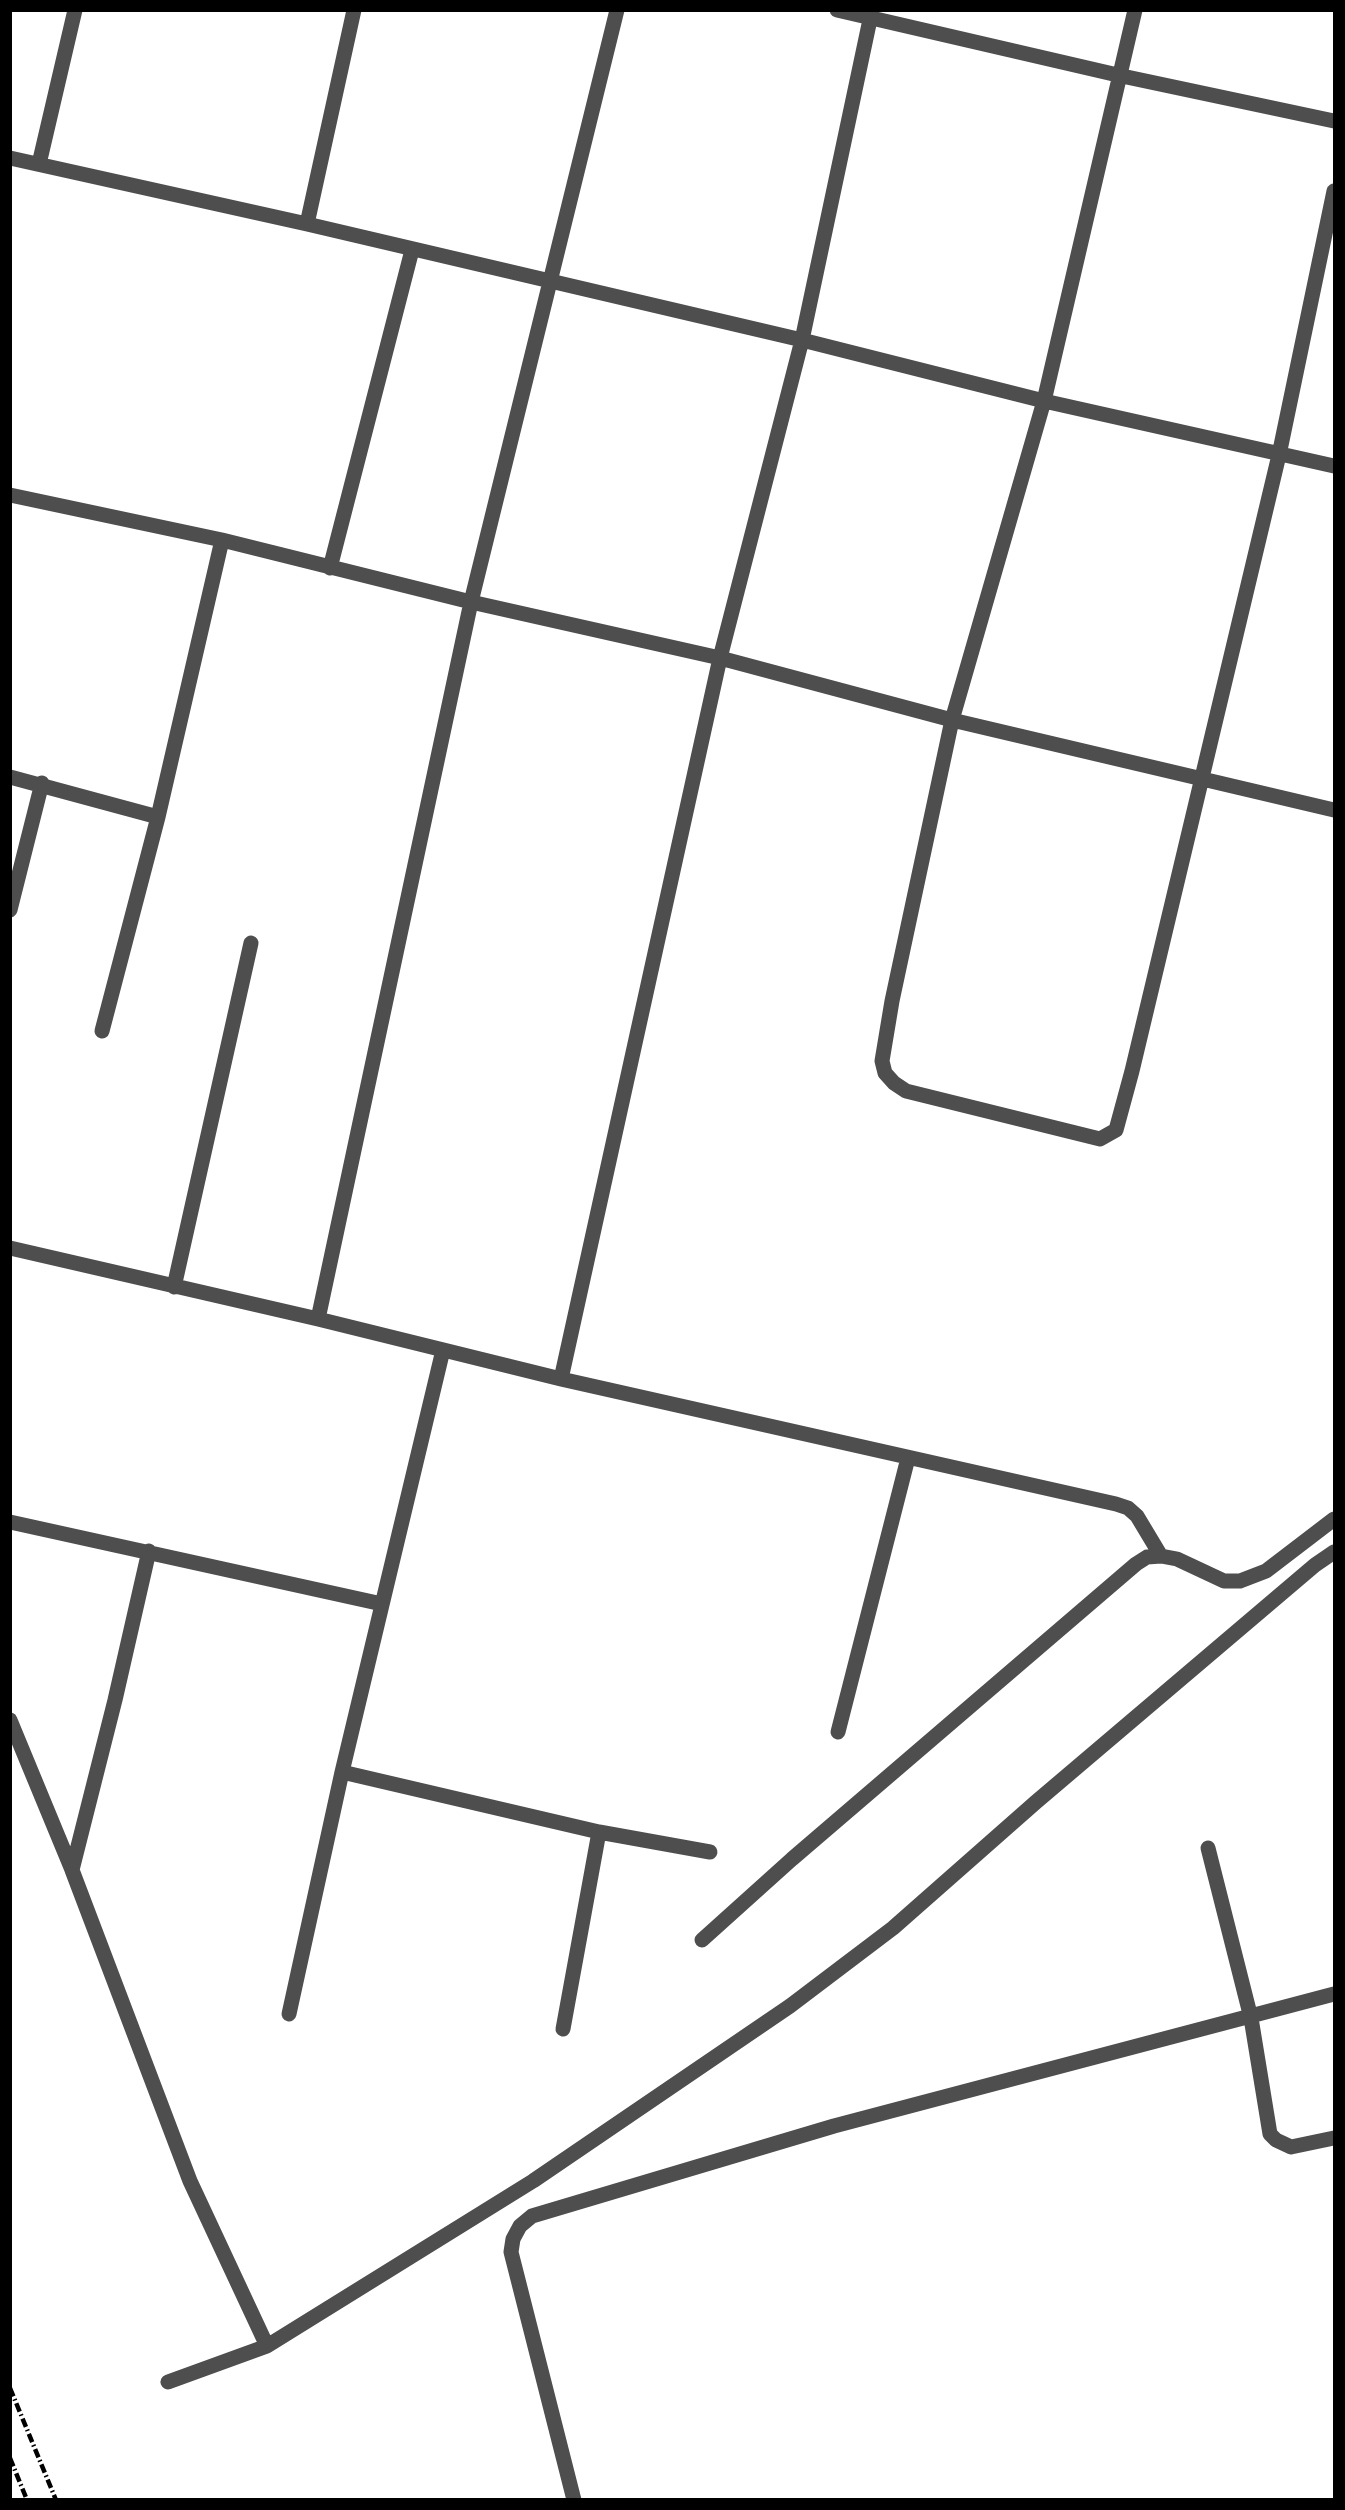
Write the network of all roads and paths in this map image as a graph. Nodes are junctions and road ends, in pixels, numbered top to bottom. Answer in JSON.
{"nodes":[{"id":1,"x":75,"y":10,"type":"edge"},
{"id":2,"x":354,"y":10,"type":"edge"},
{"id":3,"x":617,"y":10,"type":"edge"},
{"id":4,"x":837,"y":10,"type":"edge"},
{"id":5,"x":1136,"y":10,"type":"edge"},
{"id":6,"x":871,"y":14,"type":"edge"},
{"id":7,"x":1122,"y":76,"type":"junction"},
{"id":8,"x":1335,"y":121,"type":"edge"},
{"id":9,"x":10,"y":158,"type":"edge"},
{"id":10,"x":39,"y":164,"type":"junction"},
{"id":11,"x":1335,"y":191,"type":"edge"},
{"id":12,"x":307,"y":224,"type":"junction"},
{"id":13,"x":412,"y":250,"type":"junction"},
{"id":14,"x":550,"y":281,"type":"junction"},
{"id":15,"x":802,"y":340,"type":"junction"},
{"id":16,"x":1044,"y":401,"type":"junction"},
{"id":17,"x":1279,"y":454,"type":"junction"},
{"id":18,"x":1335,"y":466,"type":"edge"},
{"id":19,"x":10,"y":495,"type":"edge"},
{"id":20,"x":222,"y":540,"type":"junction"},
{"id":21,"x":330,"y":568,"type":"junction"},
{"id":22,"x":471,"y":602,"type":"junction"},
{"id":23,"x":720,"y":658,"type":"junction"},
{"id":24,"x":952,"y":720,"type":"junction"},
{"id":25,"x":10,"y":777,"type":"edge"},
{"id":26,"x":1202,"y":779,"type":"junction"},
{"id":27,"x":42,"y":783,"type":"junction"},
{"id":28,"x":1335,"y":810,"type":"edge"},
{"id":29,"x":158,"y":817,"type":"junction"},
{"id":30,"x":10,"y":910,"type":"edge"},
{"id":31,"x":250,"y":943,"type":"dead end"},
{"id":32,"x":102,"y":1031,"type":"dead end"},
{"id":33,"x":10,"y":1248,"type":"edge"},
{"id":34,"x":174,"y":1287,"type":"junction"},
{"id":35,"x":318,"y":1319,"type":"junction"},
{"id":36,"x":443,"y":1350,"type":"junction"},
{"id":37,"x":561,"y":1379,"type":"junction"},
{"id":38,"x":908,"y":1458,"type":"junction"},
{"id":39,"x":1335,"y":1519,"type":"edge"},
{"id":40,"x":10,"y":1522,"type":"edge"},
{"id":41,"x":149,"y":1551,"type":"junction"},
{"id":42,"x":1335,"y":1552,"type":"edge"},
{"id":43,"x":1161,"y":1556,"type":"junction"},
{"id":44,"x":382,"y":1604,"type":"junction"},
{"id":45,"x":10,"y":1720,"type":"edge"},
{"id":46,"x":838,"y":1732,"type":"dead end"},
{"id":47,"x":342,"y":1772,"type":"junction"},
{"id":48,"x":598,"y":1832,"type":"junction"},
{"id":49,"x":1208,"y":1848,"type":"dead end"},
{"id":50,"x":710,"y":1852,"type":"dead end"},
{"id":51,"x":72,"y":1870,"type":"junction"},
{"id":52,"x":702,"y":1940,"type":"dead end"},
{"id":53,"x":1335,"y":1995,"type":"edge"},
{"id":54,"x":289,"y":2014,"type":"dead end"},
{"id":55,"x":1251,"y":2018,"type":"junction"},
{"id":56,"x":563,"y":2029,"type":"dead end"},
{"id":57,"x":1335,"y":2138,"type":"edge"},
{"id":58,"x":267,"y":2346,"type":"junction"},
{"id":59,"x":168,"y":2382,"type":"dead end"},
{"id":60,"x":574,"y":2499,"type":"edge"}],
"edges":[{"from":1,"to":10,"type":"street"},
{"from":2,"to":12,"type":"street"},
{"from":3,"to":14,"type":"street"},
{"from":4,"to":6,"type":"street"},
{"from":5,"to":7,"type":"street"},
{"from":6,"to":7,"type":"street"},
{"from":6,"to":15,"type":"street"},
{"from":7,"to":8,"type":"street"},
{"from":7,"to":16,"type":"street"},
{"from":9,"to":10,"type":"street"},
{"from":10,"to":12,"type":"street"},
{"from":11,"to":17,"type":"street"},
{"from":12,"to":13,"type":"street"},
{"from":13,"to":14,"type":"street"},
{"from":13,"to":21,"type":"street"},
{"from":14,"to":15,"type":"street"},
{"from":14,"to":22,"type":"street"},
{"from":15,"to":16,"type":"street"},
{"from":15,"to":23,"type":"street"},
{"from":16,"to":17,"type":"street"},
{"from":16,"to":24,"type":"street"},
{"from":17,"to":18,"type":"street"},
{"from":17,"to":26,"type":"street"},
{"from":19,"to":20,"type":"street"},
{"from":20,"to":21,"type":"street"},
{"from":20,"to":29,"type":"street"},
{"from":21,"to":22,"type":"street"},
{"from":22,"to":23,"type":"street"},
{"from":22,"to":35,"type":"street"},
{"from":23,"to":24,"type":"street"},
{"from":23,"to":37,"type":"street"},
{"from":24,"to":26,"type":"street"},
{"from":24,"to":26,"type":"street"},
{"from":25,"to":27,"type":"street"},
{"from":26,"to":28,"type":"street"},
{"from":27,"to":29,"type":"street"},
{"from":27,"to":30,"type":"street"},
{"from":29,"to":32,"type":"street"},
{"from":31,"to":34,"type":"street"},
{"from":33,"to":34,"type":"street"},
{"from":34,"to":35,"type":"street"},
{"from":35,"to":36,"type":"street"},
{"from":36,"to":37,"type":"street"},
{"from":36,"to":44,"type":"street"},
{"from":37,"to":38,"type":"street"},
{"from":38,"to":43,"type":"street"},
{"from":38,"to":46,"type":"street"},
{"from":39,"to":43,"type":"street"},
{"from":40,"to":41,"type":"street"},
{"from":41,"to":44,"type":"street"},
{"from":41,"to":51,"type":"street"},
{"from":42,"to":58,"type":"street"},
{"from":43,"to":52,"type":"street"},
{"from":44,"to":47,"type":"street"},
{"from":45,"to":51,"type":"street"},
{"from":47,"to":48,"type":"street"},
{"from":47,"to":54,"type":"street"},
{"from":48,"to":50,"type":"street"},
{"from":48,"to":56,"type":"street"},
{"from":49,"to":55,"type":"street"},
{"from":51,"to":58,"type":"street"},
{"from":53,"to":55,"type":"street"},
{"from":55,"to":57,"type":"street"},
{"from":55,"to":60,"type":"street"},
{"from":58,"to":59,"type":"street"}]}
